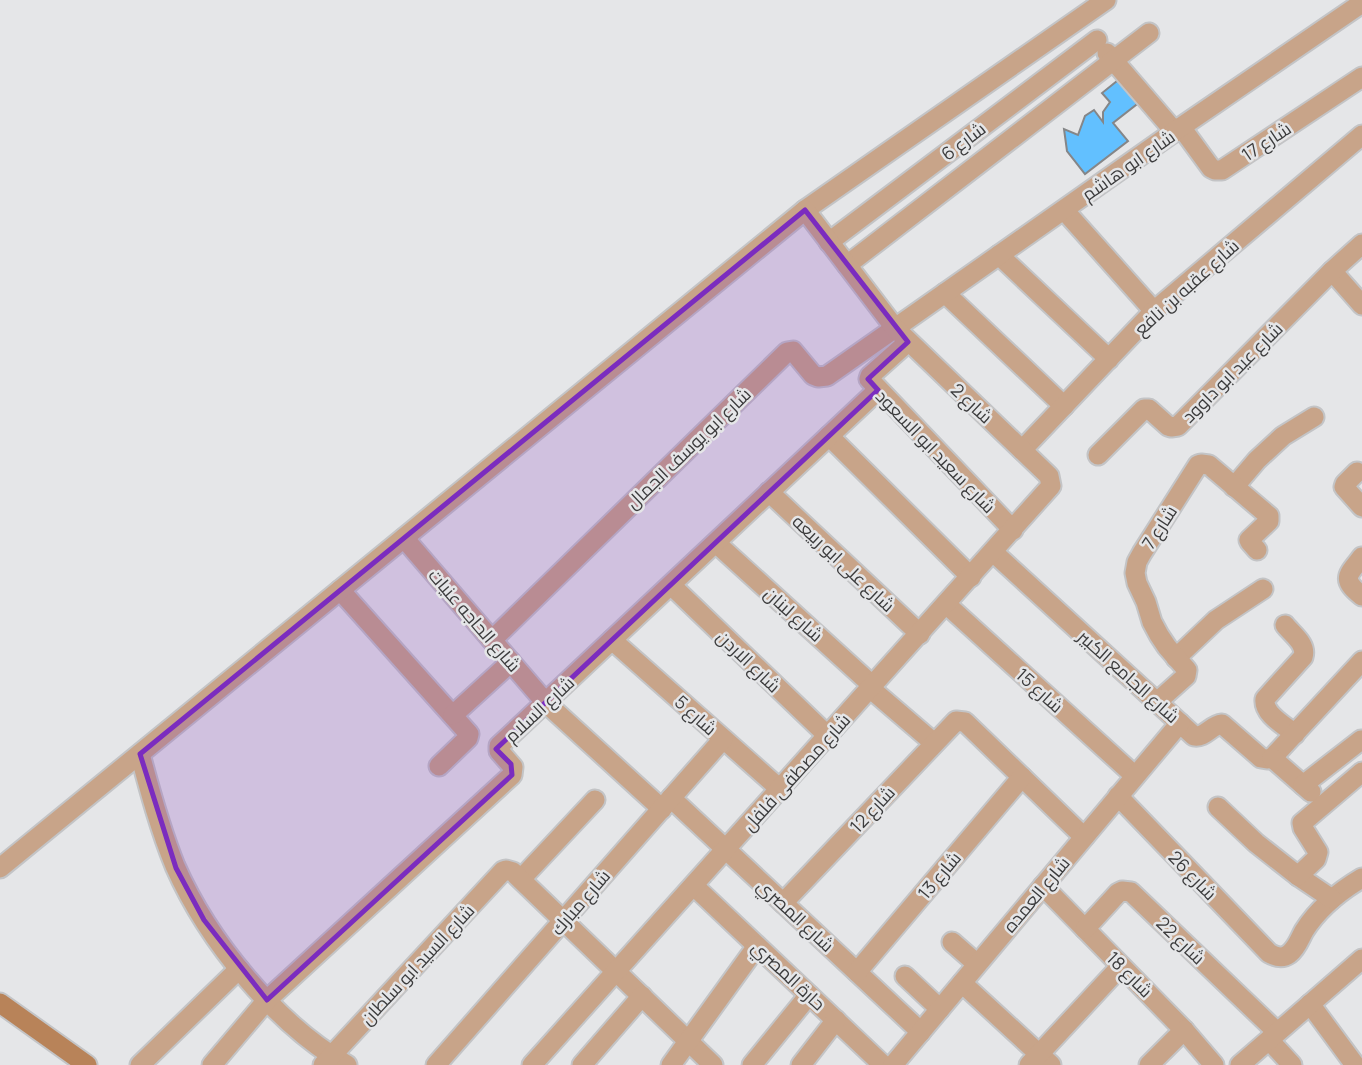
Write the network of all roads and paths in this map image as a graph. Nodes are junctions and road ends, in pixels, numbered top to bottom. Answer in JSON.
{"nodes":[{"id":1,"x":1106,"y":0,"type":"edge"},
{"id":2,"x":1362,"y":3,"type":"edge"},
{"id":3,"x":1079,"y":19,"type":"junction"},
{"id":4,"x":1149,"y":33,"type":"dead end"},
{"id":5,"x":1097,"y":40,"type":"junction"},
{"id":6,"x":1115,"y":61,"type":"junction"},
{"id":7,"x":1362,"y":77,"type":"edge"},
{"id":8,"x":1178,"y":129,"type":"junction"},
{"id":9,"x":1362,"y":135,"type":"edge"},
{"id":10,"x":805,"y":210,"type":"junction"},
{"id":11,"x":1064,"y":210,"type":"junction"},
{"id":12,"x":829,"y":242,"type":"junction"},
{"id":13,"x":1362,"y":244,"type":"edge"},
{"id":14,"x":999,"y":255,"type":"junction"},
{"id":15,"x":847,"y":265,"type":"junction"},
{"id":16,"x":1332,"y":271,"type":"junction"},
{"id":17,"x":945,"y":293,"type":"junction"},
{"id":18,"x":1362,"y":305,"type":"edge"},
{"id":19,"x":1154,"y":311,"type":"junction"},
{"id":20,"x":901,"y":335,"type":"junction"},
{"id":21,"x":1109,"y":359,"type":"junction"},
{"id":22,"x":878,"y":390,"type":"junction"},
{"id":23,"x":1064,"y":406,"type":"junction"},
{"id":24,"x":1314,"y":417,"type":"dead end"},
{"id":25,"x":829,"y":436,"type":"junction"},
{"id":26,"x":1022,"y":450,"type":"junction"},
{"id":27,"x":1098,"y":455,"type":"dead end"},
{"id":28,"x":1357,"y":472,"type":"dead end"},
{"id":29,"x":1049,"y":476,"type":"joint"},
{"id":30,"x":1234,"y":487,"type":"junction"},
{"id":31,"x":769,"y":492,"type":"junction"},
{"id":32,"x":1362,"y":507,"type":"edge"},
{"id":33,"x":1013,"y":530,"type":"junction"},
{"id":34,"x":404,"y":538,"type":"junction"},
{"id":35,"x":716,"y":543,"type":"junction"},
{"id":36,"x":1257,"y":550,"type":"dead end"},
{"id":37,"x":993,"y":552,"type":"junction"},
{"id":38,"x":1362,"y":557,"type":"edge"},
{"id":39,"x":971,"y":577,"type":"junction"},
{"id":40,"x":671,"y":585,"type":"junction"},
{"id":41,"x":1263,"y":589,"type":"dead end"},
{"id":42,"x":340,"y":590,"type":"junction"},
{"id":43,"x":1362,"y":596,"type":"edge"},
{"id":44,"x":946,"y":604,"type":"junction"},
{"id":45,"x":1285,"y":625,"type":"dead end"},
{"id":46,"x":920,"y":634,"type":"junction"},
{"id":47,"x":492,"y":640,"type":"junction"},
{"id":48,"x":612,"y":640,"type":"junction"},
{"id":49,"x":1176,"y":658,"type":"junction"},
{"id":50,"x":510,"y":662,"type":"junction"},
{"id":51,"x":1362,"y":662,"type":"edge"},
{"id":52,"x":872,"y":687,"type":"junction"},
{"id":53,"x":1157,"y":702,"type":"junction"},
{"id":54,"x":546,"y":703,"type":"junction"},
{"id":55,"x":453,"y":715,"type":"junction"},
{"id":56,"x":1180,"y":723,"type":"junction"},
{"id":57,"x":1295,"y":734,"type":"junction"},
{"id":58,"x":828,"y":736,"type":"junction"},
{"id":59,"x":723,"y":739,"type":"junction"},
{"id":60,"x":1361,"y":740,"type":"edge"},
{"id":61,"x":934,"y":743,"type":"junction"},
{"id":62,"x":140,"y":754,"type":"junction"},
{"id":63,"x":1272,"y":758,"type":"junction"},
{"id":64,"x":439,"y":766,"type":"dead end"},
{"id":65,"x":1362,"y":772,"type":"edge"},
{"id":66,"x":1135,"y":776,"type":"junction"},
{"id":67,"x":1022,"y":777,"type":"junction"},
{"id":68,"x":1303,"y":785,"type":"junction"},
{"id":69,"x":780,"y":789,"type":"junction"},
{"id":70,"x":1118,"y":796,"type":"junction"},
{"id":71,"x":594,"y":800,"type":"dead end"},
{"id":72,"x":666,"y":803,"type":"junction"},
{"id":73,"x":1324,"y":804,"type":"junction"},
{"id":74,"x":1218,"y":807,"type":"dead end"},
{"id":75,"x":1084,"y":836,"type":"junction"},
{"id":76,"x":726,"y":850,"type":"junction"},
{"id":77,"x":0,"y":867,"type":"edge"},
{"id":78,"x":517,"y":875,"type":"junction"},
{"id":79,"x":1298,"y":876,"type":"junction"},
{"id":80,"x":1362,"y":878,"type":"edge"},
{"id":81,"x":694,"y":886,"type":"junction"},
{"id":82,"x":1043,"y":886,"type":"junction"},
{"id":83,"x":1332,"y":899,"type":"junction"},
{"id":84,"x":783,"y":904,"type":"junction"},
{"id":85,"x":564,"y":920,"type":"junction"},
{"id":86,"x":1085,"y":929,"type":"junction"},
{"id":87,"x":952,"y":942,"type":"dead end"},
{"id":88,"x":757,"y":946,"type":"junction"},
{"id":89,"x":977,"y":964,"type":"junction"},
{"id":90,"x":1360,"y":965,"type":"edge"},
{"id":91,"x":1121,"y":966,"type":"junction"},
{"id":92,"x":239,"y":969,"type":"junction"},
{"id":93,"x":617,"y":972,"type":"junction"},
{"id":94,"x":857,"y":972,"type":"junction"},
{"id":95,"x":905,"y":976,"type":"dead end"},
{"id":96,"x":962,"y":982,"type":"junction"},
{"id":97,"x":808,"y":995,"type":"junction"},
{"id":98,"x":642,"y":996,"type":"junction"},
{"id":99,"x":267,"y":1000,"type":"junction"},
{"id":100,"x":0,"y":1003,"type":"edge"},
{"id":101,"x":1310,"y":1004,"type":"junction"},
{"id":102,"x":940,"y":1009,"type":"junction"},
{"id":103,"x":836,"y":1020,"type":"junction"},
{"id":104,"x":1184,"y":1030,"type":"junction"},
{"id":105,"x":921,"y":1032,"type":"junction"},
{"id":106,"x":1273,"y":1036,"type":"junction"},
{"id":107,"x":688,"y":1041,"type":"junction"},
{"id":108,"x":1040,"y":1061,"type":"edge"},
{"id":109,"x":334,"y":1062,"type":"edge"},
{"id":110,"x":87,"y":1065,"type":"edge"},
{"id":111,"x":140,"y":1065,"type":"edge"},
{"id":112,"x":212,"y":1065,"type":"edge"},
{"id":113,"x":436,"y":1065,"type":"edge"},
{"id":114,"x":532,"y":1065,"type":"edge"},
{"id":115,"x":582,"y":1065,"type":"edge"},
{"id":116,"x":671,"y":1065,"type":"edge"},
{"id":117,"x":713,"y":1065,"type":"edge"},
{"id":118,"x":752,"y":1065,"type":"edge"},
{"id":119,"x":801,"y":1065,"type":"edge"},
{"id":120,"x":883,"y":1065,"type":"edge"},
{"id":121,"x":893,"y":1065,"type":"edge"},
{"id":122,"x":1149,"y":1065,"type":"edge"},
{"id":123,"x":1214,"y":1065,"type":"edge"},
{"id":124,"x":1240,"y":1065,"type":"edge"},
{"id":125,"x":1292,"y":1065,"type":"edge"},
{"id":126,"x":1356,"y":1065,"type":"edge"}],
"edges":[{"from":1,"to":3,"type":"street"},
{"from":2,"to":8,"type":"street","name":"شارع ابو هاشم"},
{"from":3,"to":5,"type":"street"},
{"from":3,"to":10,"type":"street"},
{"from":4,"to":6,"type":"street"},
{"from":5,"to":6,"type":"street"},
{"from":5,"to":12,"type":"street","name":"شارع 6"},
{"from":6,"to":8,"type":"street"},
{"from":6,"to":15,"type":"street"},
{"from":7,"to":8,"type":"street","name":"شارع 17"},
{"from":8,"to":11,"type":"street","name":"شارع ابو هاشم"},
{"from":9,"to":19,"type":"street","name":"شارع عقبه بن نافع"},
{"from":10,"to":12,"type":"street","name":"شارع 2"},
{"from":10,"to":34,"type":"street"},
{"from":11,"to":14,"type":"street","name":"شارع ابو هاشم"},
{"from":11,"to":19,"type":"street"},
{"from":12,"to":15,"type":"street","name":"شارع 2"},
{"from":13,"to":16,"type":"street","name":"شارع عيد ابو داوود"},
{"from":14,"to":17,"type":"street","name":"شارع ابو هاشم"},
{"from":14,"to":21,"type":"street"},
{"from":15,"to":20,"type":"street","name":"شارع 2"},
{"from":16,"to":18,"type":"street"},
{"from":16,"to":27,"type":"street","name":"شارع عيد ابو داوود"},
{"from":17,"to":20,"type":"street","name":"شارع ابو هاشم"},
{"from":17,"to":23,"type":"street"},
{"from":19,"to":21,"type":"street","name":"شارع عقبه بن نافع"},
{"from":20,"to":22,"type":"street","name":"شارع سعيد ابو السعود"},
{"from":20,"to":26,"type":"street","name":"شارع 2"},
{"from":20,"to":47,"type":"street","name":"شارع ابو يوسف الجمال"},
{"from":21,"to":23,"type":"street","name":"شارع عقبه بن نافع"},
{"from":22,"to":25,"type":"street","name":"شارع السلام"},
{"from":22,"to":33,"type":"street","name":"شارع سعيد ابو السعود"},
{"from":23,"to":26,"type":"street","name":"شارع عقبه بن نافع"},
{"from":24,"to":30,"type":"street"},
{"from":25,"to":31,"type":"street","name":"شارع السلام"},
{"from":25,"to":39,"type":"street"},
{"from":26,"to":29,"type":"street","name":"شارع 2"},
{"from":28,"to":32,"type":"street"},
{"from":29,"to":33,"type":"street","name":"شارع مصطفى فلفل"},
{"from":30,"to":36,"type":"street","name":"شارع 7"},
{"from":30,"to":49,"type":"street","name":"شارع 7"},
{"from":31,"to":35,"type":"street","name":"شارع السلام"},
{"from":31,"to":46,"type":"street","name":"شارع على ابو ربيعه"},
{"from":33,"to":37,"type":"street","name":"شارع مصطفى فلفل"},
{"from":34,"to":42,"type":"street"},
{"from":34,"to":47,"type":"street","name":"شارع الحاجه عنيات"},
{"from":35,"to":40,"type":"street","name":"شارع السلام"},
{"from":35,"to":52,"type":"street","name":"شارع لبنان"},
{"from":37,"to":39,"type":"street","name":"شارع مصطفى فلفل"},
{"from":37,"to":53,"type":"street","name":"شارع الجامع الكبير"},
{"from":38,"to":43,"type":"street"},
{"from":39,"to":44,"type":"street","name":"شارع مصطفى فلفل"},
{"from":40,"to":48,"type":"street","name":"شارع السلام"},
{"from":40,"to":58,"type":"street","name":"شارع الاردن"},
{"from":41,"to":49,"type":"street"},
{"from":42,"to":55,"type":"street"},
{"from":42,"to":62,"type":"street"},
{"from":44,"to":46,"type":"street","name":"شارع مصطفى فلفل"},
{"from":44,"to":66,"type":"street","name":"شارع 15"},
{"from":45,"to":57,"type":"street"},
{"from":46,"to":52,"type":"street","name":"شارع مصطفى فلفل"},
{"from":47,"to":50,"type":"street","name":"شارع الحاجه عنيات"},
{"from":48,"to":54,"type":"street","name":"شارع السلام"},
{"from":48,"to":59,"type":"street","name":"شارع 5"},
{"from":49,"to":53,"type":"street"},
{"from":50,"to":54,"type":"street","name":"شارع الحاجه عنيات"},
{"from":50,"to":55,"type":"street"},
{"from":51,"to":57,"type":"street"},
{"from":52,"to":58,"type":"street","name":"شارع مصطفى فلفل"},
{"from":52,"to":61,"type":"street","name":"شارع لبنان"},
{"from":53,"to":56,"type":"street","name":"شارع الجامع الكبير"},
{"from":54,"to":72,"type":"street","name":"شارع المصري"},
{"from":54,"to":99,"type":"street","name":"شارع السلام"},
{"from":55,"to":64,"type":"street"},
{"from":56,"to":63,"type":"street","name":"شارع الجامع الكبير"},
{"from":56,"to":66,"type":"street","name":"شارع العمده"},
{"from":57,"to":63,"type":"street"},
{"from":58,"to":69,"type":"street","name":"شارع مصطفى فلفل"},
{"from":59,"to":69,"type":"street","name":"شارع 5"},
{"from":59,"to":72,"type":"street","name":"شارع مبارك"},
{"from":60,"to":68,"type":"street"},
{"from":61,"to":67,"type":"street","name":"شارع 12"},
{"from":61,"to":84,"type":"street","name":"شارع 12"},
{"from":62,"to":77,"type":"street"},
{"from":62,"to":92,"type":"street"},
{"from":63,"to":68,"type":"street"},
{"from":65,"to":73,"type":"street"},
{"from":66,"to":70,"type":"street","name":"شارع العمده"},
{"from":67,"to":75,"type":"street"},
{"from":67,"to":94,"type":"street","name":"شارع 13"},
{"from":68,"to":73,"type":"street"},
{"from":69,"to":76,"type":"street","name":"شارع مصطفى فلفل"},
{"from":70,"to":75,"type":"street","name":"شارع العمده"},
{"from":70,"to":83,"type":"street","name":"شارع 26"},
{"from":71,"to":78,"type":"street","name":"شارع السيد ابو سلطان"},
{"from":72,"to":76,"type":"street","name":"شارع المصري"},
{"from":72,"to":85,"type":"street","name":"شارع مبارك"},
{"from":73,"to":79,"type":"street"},
{"from":74,"to":79,"type":"street"},
{"from":75,"to":82,"type":"street","name":"شارع العمده"},
{"from":76,"to":81,"type":"street","name":"شارع مصطفى فلفل"},
{"from":76,"to":84,"type":"street","name":"شارع المصري"},
{"from":78,"to":85,"type":"street"},
{"from":78,"to":109,"type":"street","name":"شارع السيد ابو سلطان"},
{"from":79,"to":83,"type":"street"},
{"from":80,"to":83,"type":"street"},
{"from":81,"to":88,"type":"street","name":"حارة المصري"},
{"from":81,"to":93,"type":"street","name":"شارع مصطفى فلفل"},
{"from":82,"to":86,"type":"street","name":"شارع 18"},
{"from":82,"to":89,"type":"street","name":"شارع العمده"},
{"from":84,"to":94,"type":"street","name":"شارع المصري"},
{"from":85,"to":93,"type":"street"},
{"from":85,"to":113,"type":"street","name":"شارع مبارك"},
{"from":86,"to":91,"type":"street","name":"شارع 18"},
{"from":86,"to":106,"type":"street","name":"شارع 22"},
{"from":87,"to":89,"type":"street"},
{"from":88,"to":97,"type":"street","name":"حارة المصري"},
{"from":88,"to":107,"type":"street"},
{"from":89,"to":96,"type":"street","name":"شارع العمده"},
{"from":90,"to":101,"type":"street"},
{"from":91,"to":104,"type":"street","name":"شارع 18"},
{"from":91,"to":108,"type":"street"},
{"from":92,"to":99,"type":"street"},
{"from":92,"to":111,"type":"street"},
{"from":93,"to":98,"type":"street"},
{"from":93,"to":114,"type":"street","name":"شارع مصطفى فلفل"},
{"from":94,"to":105,"type":"street","name":"شارع المصري"},
{"from":95,"to":102,"type":"street"},
{"from":96,"to":102,"type":"street","name":"شارع العمده"},
{"from":96,"to":108,"type":"street"},
{"from":97,"to":103,"type":"street","name":"حارة المصري"},
{"from":97,"to":118,"type":"street"},
{"from":98,"to":107,"type":"street"},
{"from":98,"to":115,"type":"street"},
{"from":99,"to":109,"type":"street"},
{"from":99,"to":112,"type":"street","name":"شارع السلام"},
{"from":100,"to":110,"type":"main road"},
{"from":101,"to":106,"type":"street"},
{"from":101,"to":126,"type":"street"},
{"from":102,"to":105,"type":"street","name":"شارع العمده"},
{"from":103,"to":119,"type":"street"},
{"from":103,"to":120,"type":"street","name":"حارة المصري"},
{"from":104,"to":122,"type":"street"},
{"from":104,"to":123,"type":"street","name":"شارع 18"},
{"from":105,"to":121,"type":"street","name":"شارع العمده"},
{"from":106,"to":124,"type":"street"},
{"from":106,"to":125,"type":"street","name":"شارع 22"},
{"from":107,"to":116,"type":"street"},
{"from":107,"to":117,"type":"street"}]}
